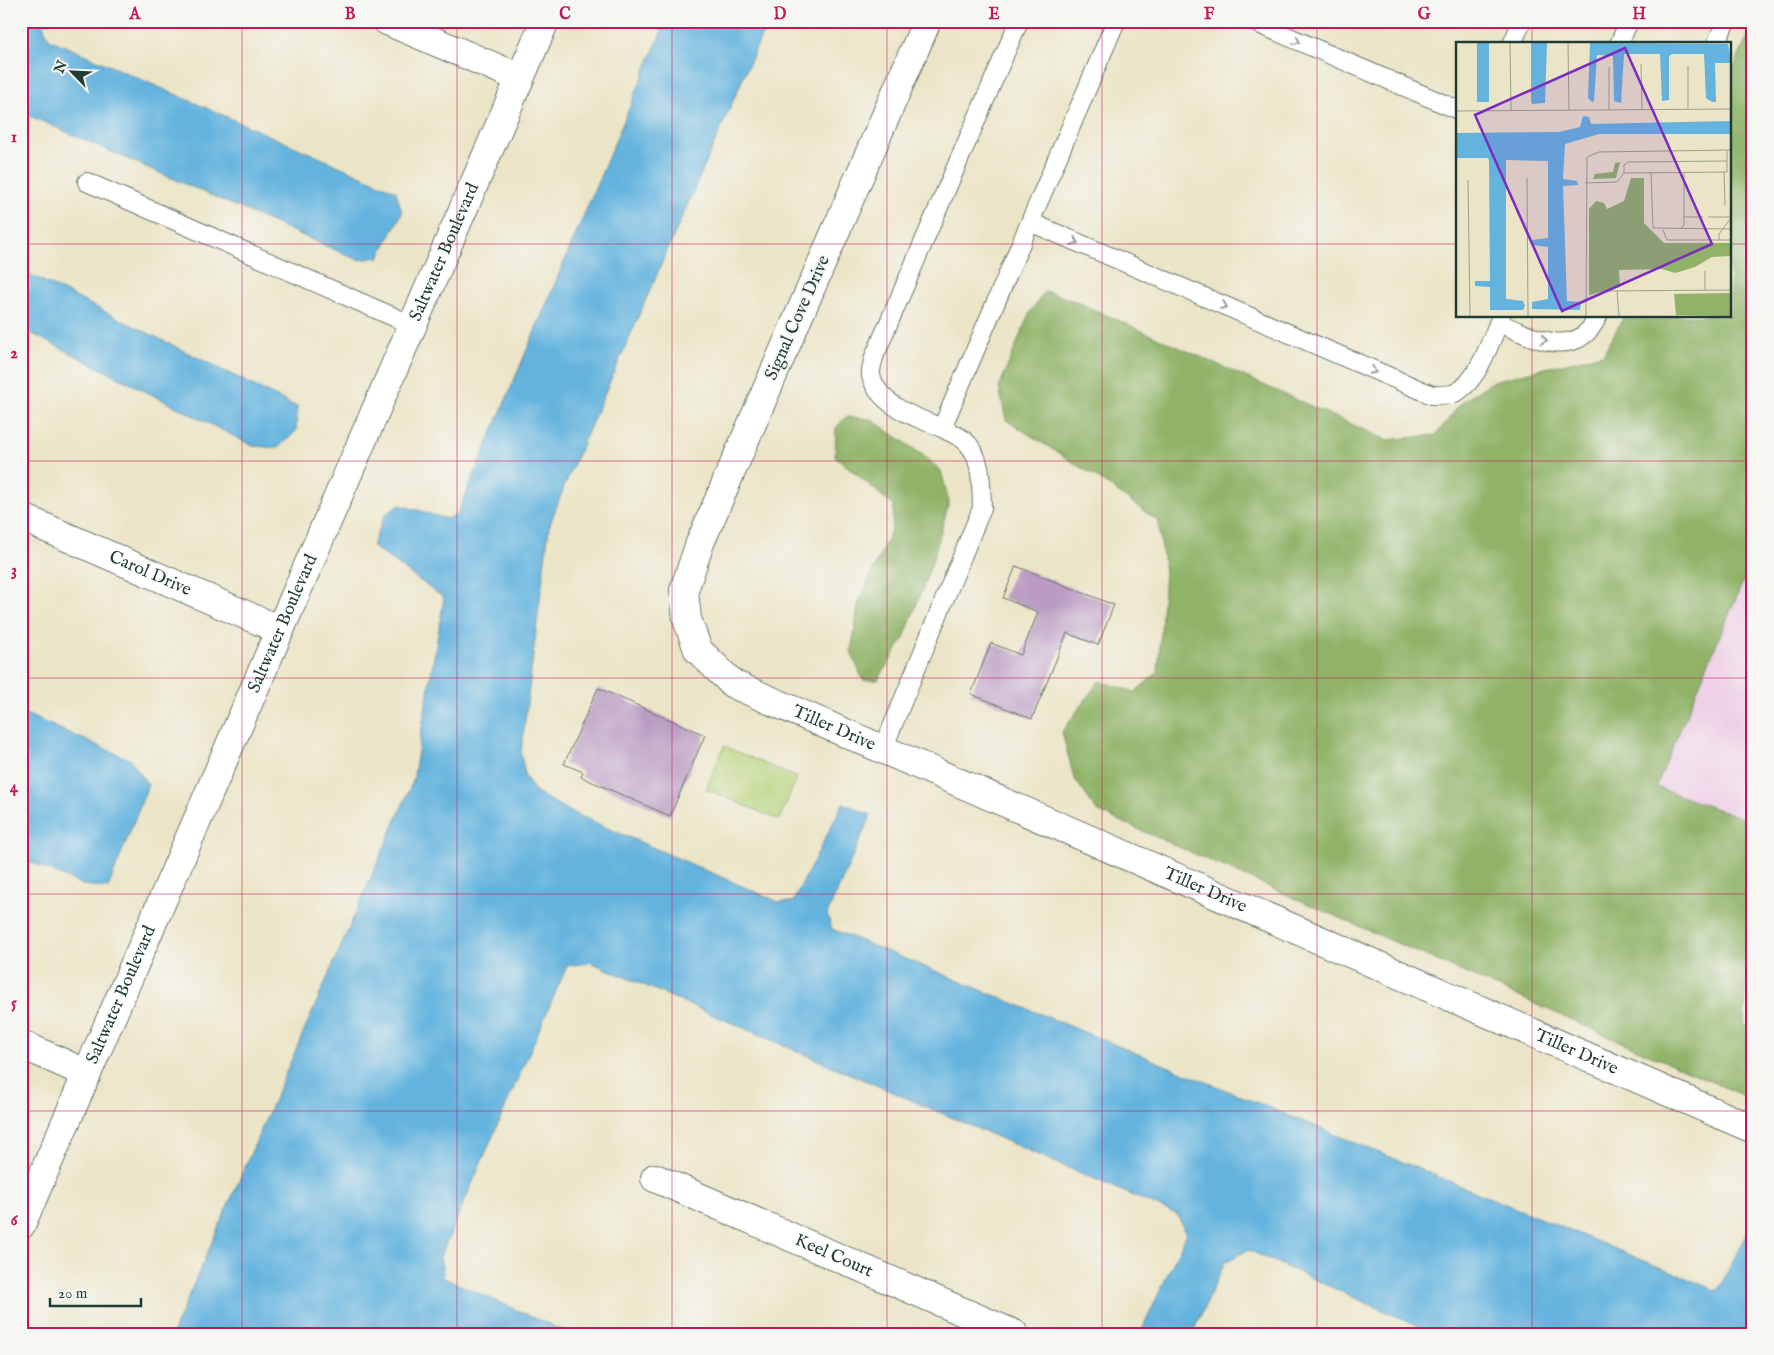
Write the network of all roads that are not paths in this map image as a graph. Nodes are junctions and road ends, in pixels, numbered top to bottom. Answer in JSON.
{"nodes":[{"id":1,"x":387,"y":21,"type":"edge"},
{"id":2,"x":545,"y":21,"type":"edge"},
{"id":3,"x":927,"y":21,"type":"edge"},
{"id":4,"x":1019,"y":21,"type":"edge"},
{"id":5,"x":1116,"y":21,"type":"edge"},
{"id":6,"x":1252,"y":21,"type":"edge"},
{"id":7,"x":1522,"y":21,"type":"edge"},
{"id":8,"x":1629,"y":21,"type":"edge"},
{"id":9,"x":1726,"y":21,"type":"edge"},
{"id":10,"x":1513,"y":42,"type":"edge"},
{"id":11,"x":1621,"y":42,"type":"edge"},
{"id":12,"x":1717,"y":42,"type":"edge"},
{"id":13,"x":520,"y":78,"type":"junction"},
{"id":14,"x":1456,"y":109,"type":"edge"},
{"id":15,"x":87,"y":182,"type":"dead end"},
{"id":16,"x":1030,"y":222,"type":"junction"},
{"id":17,"x":1597,"y":318,"type":"edge"},
{"id":18,"x":1500,"y":320,"type":"edge"},
{"id":19,"x":412,"y":325,"type":"junction"},
{"id":20,"x":942,"y":428,"type":"junction"},
{"id":21,"x":21,"y":517,"type":"edge"},
{"id":22,"x":687,"y":619,"type":"joint"},
{"id":23,"x":280,"y":630,"type":"junction"},
{"id":24,"x":883,"y":749,"type":"junction"},
{"id":25,"x":21,"y":1044,"type":"edge"},
{"id":26,"x":87,"y":1074,"type":"junction"},
{"id":27,"x":1753,"y":1129,"type":"edge"},
{"id":28,"x":655,"y":1178,"type":"dead end"},
{"id":29,"x":21,"y":1225,"type":"edge"},
{"id":30,"x":1014,"y":1334,"type":"edge"}],
"edges":[{"from":1,"to":13,"type":"street"},
{"from":2,"to":13,"type":"street","name":"Saltwater Boulevard"},
{"from":3,"to":22,"type":"street","name":"Signal Cove Drive"},
{"from":4,"to":20,"type":"lane"},
{"from":5,"to":16,"type":"lane"},
{"from":6,"to":14,"type":"lane","one_way":true},
{"from":7,"to":10,"type":"lane"},
{"from":8,"to":11,"type":"lane"},
{"from":9,"to":12,"type":"lane"},
{"from":13,"to":19,"type":"street","name":"Saltwater Boulevard"},
{"from":15,"to":19,"type":"lane"},
{"from":16,"to":18,"type":"lane","one_way":true},
{"from":16,"to":20,"type":"lane"},
{"from":18,"to":17,"type":"lane","one_way":true},
{"from":19,"to":23,"type":"street","name":"Saltwater Boulevard"},
{"from":20,"to":24,"type":"lane"},
{"from":21,"to":23,"type":"street","name":"Carol Drive"},
{"from":22,"to":24,"type":"street","name":"Tiller Drive"},
{"from":23,"to":26,"type":"street","name":"Saltwater Boulevard"},
{"from":24,"to":27,"type":"street","name":"Tiller Drive"},
{"from":25,"to":26,"type":"street"},
{"from":26,"to":29,"type":"street","name":"Saltwater Boulevard"},
{"from":28,"to":30,"type":"street","name":"Keel Court"}]}
